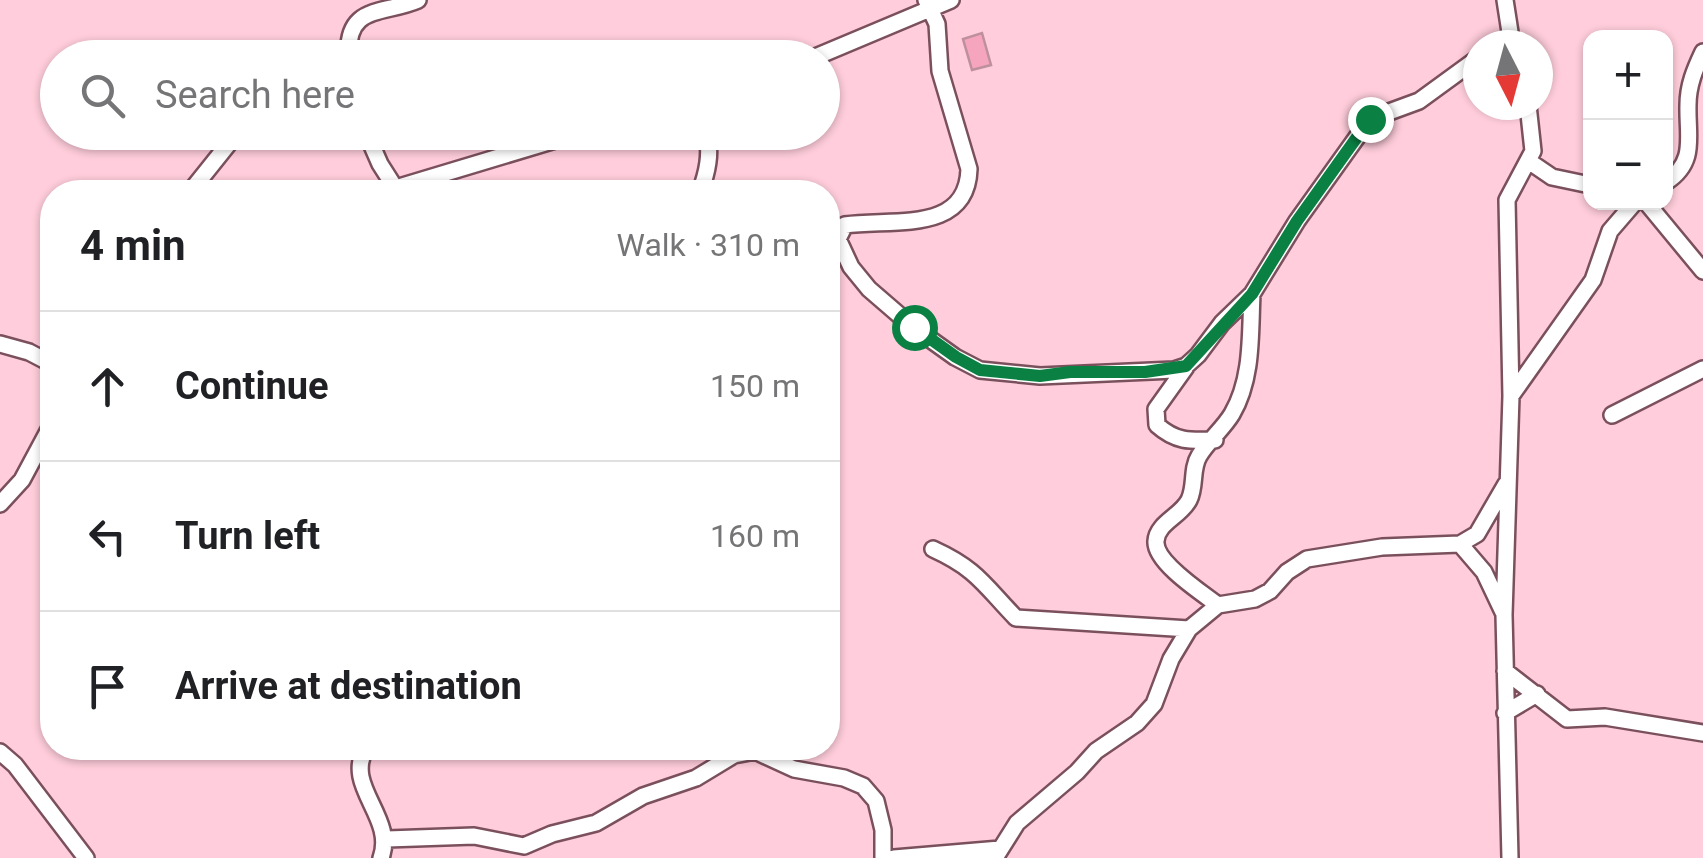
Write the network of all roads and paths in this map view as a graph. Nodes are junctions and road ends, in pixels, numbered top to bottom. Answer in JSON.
{"nodes":[{"id":1,"x":418,"y":0,"type":"edge"},
{"id":2,"x":951,"y":0,"type":"edge"},
{"id":3,"x":1506,"y":0,"type":"edge"},
{"id":4,"x":930,"y":5,"type":"edge"},
{"id":5,"x":1507,"y":30,"type":"edge"},
{"id":6,"x":353,"y":40,"type":"edge"},
{"id":7,"x":840,"y":45,"type":"edge"},
{"id":8,"x":1703,"y":52,"type":"edge"},
{"id":9,"x":1463,"y":69,"type":"edge"},
{"id":10,"x":1530,"y":120,"type":"edge"},
{"id":11,"x":224,"y":150,"type":"edge"},
{"id":12,"x":374,"y":150,"type":"edge"},
{"id":13,"x":522,"y":150,"type":"edge"},
{"id":14,"x":709,"y":150,"type":"edge"},
{"id":15,"x":1530,"y":162,"type":"junction"},
{"id":16,"x":1673,"y":176,"type":"edge"},
{"id":17,"x":200,"y":180,"type":"edge"},
{"id":18,"x":390,"y":180,"type":"edge"},
{"id":19,"x":421,"y":180,"type":"edge"},
{"id":20,"x":704,"y":180,"type":"edge"},
{"id":21,"x":1583,"y":184,"type":"edge"},
{"id":22,"x":1628,"y":210,"type":"edge"},
{"id":23,"x":1653,"y":210,"type":"edge"},
{"id":24,"x":840,"y":236,"type":"edge"},
{"id":25,"x":840,"y":244,"type":"edge"},
{"id":26,"x":1703,"y":270,"type":"edge"},
{"id":27,"x":1252,"y":294,"type":"junction"},
{"id":28,"x":0,"y":344,"type":"edge"},
{"id":29,"x":40,"y":359,"type":"edge"},
{"id":30,"x":1186,"y":366,"type":"junction"},
{"id":31,"x":1703,"y":369,"type":"edge"},
{"id":32,"x":1511,"y":396,"type":"junction"},
{"id":33,"x":1612,"y":415,"type":"dead end"},
{"id":34,"x":1215,"y":440,"type":"junction"},
{"id":35,"x":40,"y":446,"type":"edge"},
{"id":36,"x":1506,"y":484,"type":"junction"},
{"id":37,"x":0,"y":504,"type":"edge"},
{"id":38,"x":1460,"y":544,"type":"junction"},
{"id":39,"x":934,"y":549,"type":"dead end"},
{"id":40,"x":1218,"y":605,"type":"junction"},
{"id":41,"x":1504,"y":615,"type":"junction"},
{"id":42,"x":1189,"y":629,"type":"junction"},
{"id":43,"x":1505,"y":670,"type":"junction"},
{"id":44,"x":1537,"y":694,"type":"junction"},
{"id":45,"x":1505,"y":712,"type":"junction"},
{"id":46,"x":1703,"y":733,"type":"edge"},
{"id":47,"x":0,"y":752,"type":"edge"},
{"id":48,"x":362,"y":760,"type":"edge"},
{"id":49,"x":727,"y":760,"type":"edge"},
{"id":50,"x":773,"y":760,"type":"edge"},
{"id":51,"x":387,"y":839,"type":"junction"},
{"id":52,"x":998,"y":853,"type":"edge"},
{"id":53,"x":86,"y":858,"type":"edge"},
{"id":54,"x":381,"y":858,"type":"edge"},
{"id":55,"x":882,"y":858,"type":"edge"},
{"id":56,"x":894,"y":858,"type":"edge"},
{"id":57,"x":1510,"y":858,"type":"edge"}],
"edges":[{"from":1,"to":6,"type":"street"},
{"from":2,"to":4,"type":"street"},
{"from":3,"to":5,"type":"street"},
{"from":4,"to":7,"type":"street"},
{"from":4,"to":24,"type":"street"},
{"from":8,"to":16,"type":"street"},
{"from":9,"to":27,"type":"street"},
{"from":10,"to":15,"type":"street"},
{"from":11,"to":17,"type":"street"},
{"from":12,"to":18,"type":"street"},
{"from":13,"to":19,"type":"street"},
{"from":14,"to":20,"type":"street"},
{"from":15,"to":21,"type":"street"},
{"from":15,"to":32,"type":"street"},
{"from":22,"to":32,"type":"street"},
{"from":23,"to":26,"type":"street"},
{"from":25,"to":30,"type":"street"},
{"from":27,"to":30,"type":"street"},
{"from":27,"to":34,"type":"street"},
{"from":28,"to":29,"type":"street"},
{"from":30,"to":34,"type":"street"},
{"from":31,"to":33,"type":"street"},
{"from":32,"to":36,"type":"street"},
{"from":34,"to":40,"type":"street"},
{"from":35,"to":37,"type":"street"},
{"from":36,"to":38,"type":"street"},
{"from":36,"to":41,"type":"street"},
{"from":38,"to":40,"type":"street"},
{"from":38,"to":41,"type":"street"},
{"from":39,"to":42,"type":"street"},
{"from":40,"to":42,"type":"street"},
{"from":41,"to":43,"type":"street"},
{"from":42,"to":52,"type":"street"},
{"from":43,"to":44,"type":"street"},
{"from":43,"to":45,"type":"street"},
{"from":44,"to":45,"type":"street"},
{"from":44,"to":46,"type":"street"},
{"from":45,"to":57,"type":"street"},
{"from":47,"to":53,"type":"street"},
{"from":48,"to":51,"type":"street"},
{"from":49,"to":51,"type":"street"},
{"from":50,"to":55,"type":"street"},
{"from":51,"to":54,"type":"street"},
{"from":52,"to":56,"type":"street"}]}
